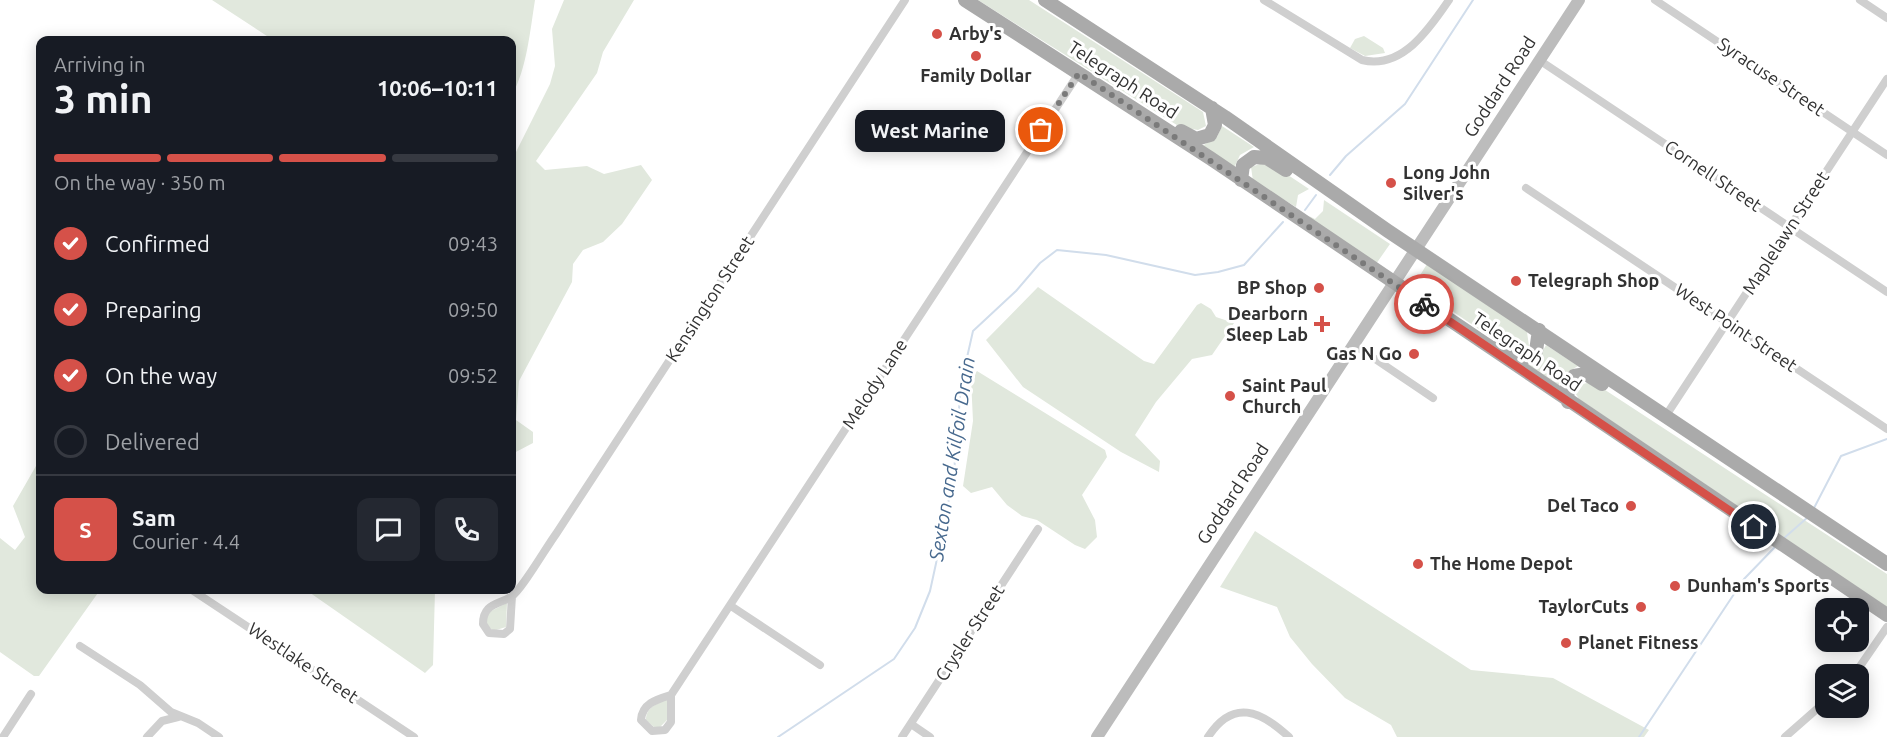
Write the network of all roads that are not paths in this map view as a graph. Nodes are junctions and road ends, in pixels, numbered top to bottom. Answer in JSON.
{"nodes":[{"id":1,"x":905,"y":0,"type":"edge"},
{"id":2,"x":965,"y":0,"type":"edge"},
{"id":3,"x":1045,"y":0,"type":"edge"},
{"id":4,"x":1264,"y":0,"type":"edge"},
{"id":5,"x":1449,"y":0,"type":"edge"},
{"id":6,"x":1578,"y":0,"type":"edge"},
{"id":7,"x":1655,"y":0,"type":"edge"},
{"id":8,"x":1860,"y":0,"type":"edge"},
{"id":9,"x":1887,"y":18,"type":"edge"},
{"id":10,"x":1539,"y":60,"type":"junction"},
{"id":11,"x":1061,"y":62,"type":"junction"},
{"id":12,"x":1079,"y":73,"type":"junction"},
{"id":13,"x":1887,"y":79,"type":"edge"},
{"id":14,"x":1212,"y":108,"type":"junction"},
{"id":15,"x":1852,"y":132,"type":"junction"},
{"id":16,"x":1887,"y":155,"type":"edge"},
{"id":17,"x":1242,"y":180,"type":"junction"},
{"id":18,"x":1526,"y":188,"type":"dead end"},
{"id":19,"x":1790,"y":227,"type":"junction"},
{"id":20,"x":1394,"y":234,"type":"junction"},
{"id":21,"x":1415,"y":248,"type":"junction"},
{"id":22,"x":1393,"y":283,"type":"junction"},
{"id":23,"x":1887,"y":291,"type":"edge"},
{"id":24,"x":1413,"y":296,"type":"junction"},
{"id":25,"x":1727,"y":322,"type":"junction"},
{"id":26,"x":1539,"y":330,"type":"junction"},
{"id":27,"x":1353,"y":344,"type":"junction"},
{"id":28,"x":1433,"y":398,"type":"dead end"},
{"id":29,"x":1568,"y":402,"type":"junction"},
{"id":30,"x":1665,"y":417,"type":"junction"},
{"id":31,"x":1887,"y":429,"type":"edge"},
{"id":32,"x":1709,"y":446,"type":"junction"},
{"id":33,"x":1038,"y":529,"type":"dead end"},
{"id":34,"x":1887,"y":564,"type":"edge"},
{"id":35,"x":516,"y":591,"type":"edge"},
{"id":36,"x":198,"y":594,"type":"edge"},
{"id":37,"x":514,"y":594,"type":"edge"},
{"id":38,"x":512,"y":597,"type":"junction"},
{"id":39,"x":730,"y":606,"type":"junction"},
{"id":40,"x":1887,"y":615,"type":"edge"},
{"id":41,"x":1887,"y":627,"type":"edge"},
{"id":42,"x":80,"y":646,"type":"dead end"},
{"id":43,"x":1862,"y":664,"type":"edge"},
{"id":44,"x":820,"y":665,"type":"dead end"},
{"id":45,"x":31,"y":694,"type":"dead end"},
{"id":46,"x":671,"y":695,"type":"junction"},
{"id":47,"x":1815,"y":711,"type":"edge"},
{"id":48,"x":182,"y":717,"type":"junction"},
{"id":49,"x":911,"y":724,"type":"junction"},
{"id":50,"x":4,"y":735,"type":"edge"},
{"id":51,"x":147,"y":737,"type":"edge"},
{"id":52,"x":219,"y":737,"type":"edge"},
{"id":53,"x":414,"y":737,"type":"edge"},
{"id":54,"x":902,"y":737,"type":"edge"},
{"id":55,"x":930,"y":737,"type":"edge"},
{"id":56,"x":1097,"y":737,"type":"edge"},
{"id":57,"x":1208,"y":737,"type":"edge"},
{"id":58,"x":1289,"y":737,"type":"edge"},
{"id":59,"x":1785,"y":737,"type":"edge"}],
"edges":[{"from":1,"to":35,"type":"street","name":"Kensington Street"},
{"from":2,"to":11,"type":"main road","name":"Telegraph Road"},
{"from":3,"to":14,"type":"main road","name":"Telegraph Road"},
{"from":4,"to":5,"type":"street"},
{"from":6,"to":10,"type":"main road","name":"Goddard Road"},
{"from":7,"to":15,"type":"street","name":"Syracuse Street"},
{"from":8,"to":9,"type":"street"},
{"from":10,"to":19,"type":"street","name":"Cornell Street"},
{"from":10,"to":21,"type":"main road","name":"Goddard Road"},
{"from":11,"to":12,"type":"main road","name":"Telegraph Road"},
{"from":11,"to":14,"type":"main road"},
{"from":12,"to":17,"type":"main road","name":"Telegraph Road"},
{"from":12,"to":39,"type":"street","name":"Melody Lane"},
{"from":13,"to":15,"type":"street","name":"Maplelawn Street"},
{"from":14,"to":20,"type":"main road","name":"Telegraph Road"},
{"from":15,"to":16,"type":"street","name":"Syracuse Street"},
{"from":15,"to":19,"type":"street","name":"Maplelawn Street"},
{"from":17,"to":20,"type":"main road"},
{"from":17,"to":22,"type":"main road","name":"Telegraph Road"},
{"from":18,"to":25,"type":"street","name":"West Point Street"},
{"from":19,"to":23,"type":"street","name":"Cornell Street"},
{"from":19,"to":25,"type":"street","name":"Maplelawn Street"},
{"from":20,"to":21,"type":"main road","name":"Telegraph Road"},
{"from":21,"to":22,"type":"main road","name":"Goddard Road"},
{"from":21,"to":26,"type":"main road","name":"Telegraph Road"},
{"from":22,"to":24,"type":"main road","name":"Telegraph Road"},
{"from":22,"to":27,"type":"main road","name":"Goddard Road"},
{"from":24,"to":26,"type":"main road"},
{"from":24,"to":29,"type":"main road","name":"Telegraph Road"},
{"from":25,"to":30,"type":"street","name":"Maplelawn Street"},
{"from":25,"to":31,"type":"street","name":"West Point Street"},
{"from":26,"to":30,"type":"main road","name":"Telegraph Road"},
{"from":27,"to":28,"type":"street"},
{"from":27,"to":56,"type":"main road","name":"Goddard Road"},
{"from":29,"to":32,"type":"main road"},
{"from":29,"to":40,"type":"main road","name":"Telegraph Road"},
{"from":30,"to":32,"type":"main road","name":"Telegraph Road"},
{"from":32,"to":34,"type":"main road","name":"Telegraph Road"},
{"from":33,"to":49,"type":"street","name":"Crysler Street"},
{"from":36,"to":53,"type":"street","name":"Westlake Street"},
{"from":37,"to":38,"type":"street","name":"Kensington Street"},
{"from":38,"to":38,"type":"street","name":"Kensington Street"},
{"from":39,"to":44,"type":"street"},
{"from":39,"to":46,"type":"street","name":"Melody Lane"},
{"from":41,"to":43,"type":"street"},
{"from":42,"to":48,"type":"street"},
{"from":45,"to":50,"type":"street"},
{"from":46,"to":46,"type":"street","name":"Melody Lane"},
{"from":47,"to":59,"type":"street"},
{"from":48,"to":51,"type":"street"},
{"from":48,"to":52,"type":"street"},
{"from":49,"to":54,"type":"street","name":"Crysler Street"},
{"from":49,"to":55,"type":"street"},
{"from":57,"to":58,"type":"street"}]}
